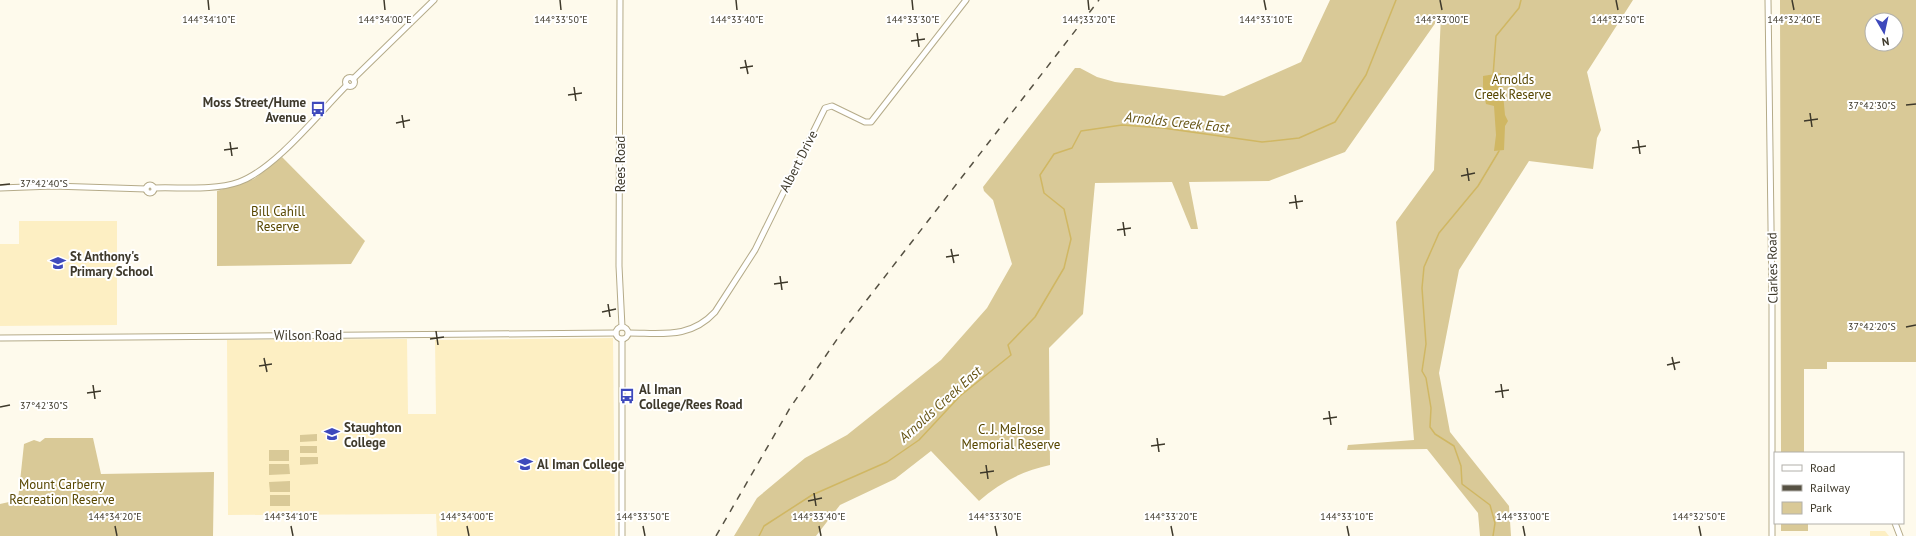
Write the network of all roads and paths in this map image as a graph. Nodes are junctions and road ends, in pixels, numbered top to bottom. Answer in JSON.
{"nodes":[{"id":1,"x":434,"y":0,"type":"edge"},
{"id":2,"x":620,"y":0,"type":"edge"},
{"id":3,"x":966,"y":0,"type":"edge"},
{"id":4,"x":1768,"y":0,"type":"edge"},
{"id":5,"x":0,"y":188,"type":"edge"},
{"id":6,"x":622,"y":327,"type":"junction"},
{"id":7,"x":616,"y":333,"type":"junction"},
{"id":8,"x":628,"y":333,"type":"junction"},
{"id":9,"x":0,"y":338,"type":"edge"},
{"id":10,"x":622,"y":340,"type":"junction"},
{"id":11,"x":1895,"y":524,"type":"edge"},
{"id":12,"x":622,"y":536,"type":"edge"},
{"id":13,"x":1772,"y":536,"type":"edge"},
{"id":14,"x":1900,"y":536,"type":"edge"}],
"edges":[{"from":1,"to":5,"type":"street"},
{"from":2,"to":6,"type":"street","name":"Rees Road"},
{"from":3,"to":8,"type":"street","name":"Albert Drive"},
{"from":4,"to":13,"type":"street","name":"Clarkes Road"},
{"from":6,"to":7,"type":"street"},
{"from":6,"to":8,"type":"street"},
{"from":7,"to":9,"type":"street","name":"Wilson Road"},
{"from":7,"to":10,"type":"street"},
{"from":8,"to":10,"type":"street"},
{"from":10,"to":12,"type":"street"},
{"from":11,"to":14,"type":"street"}]}
